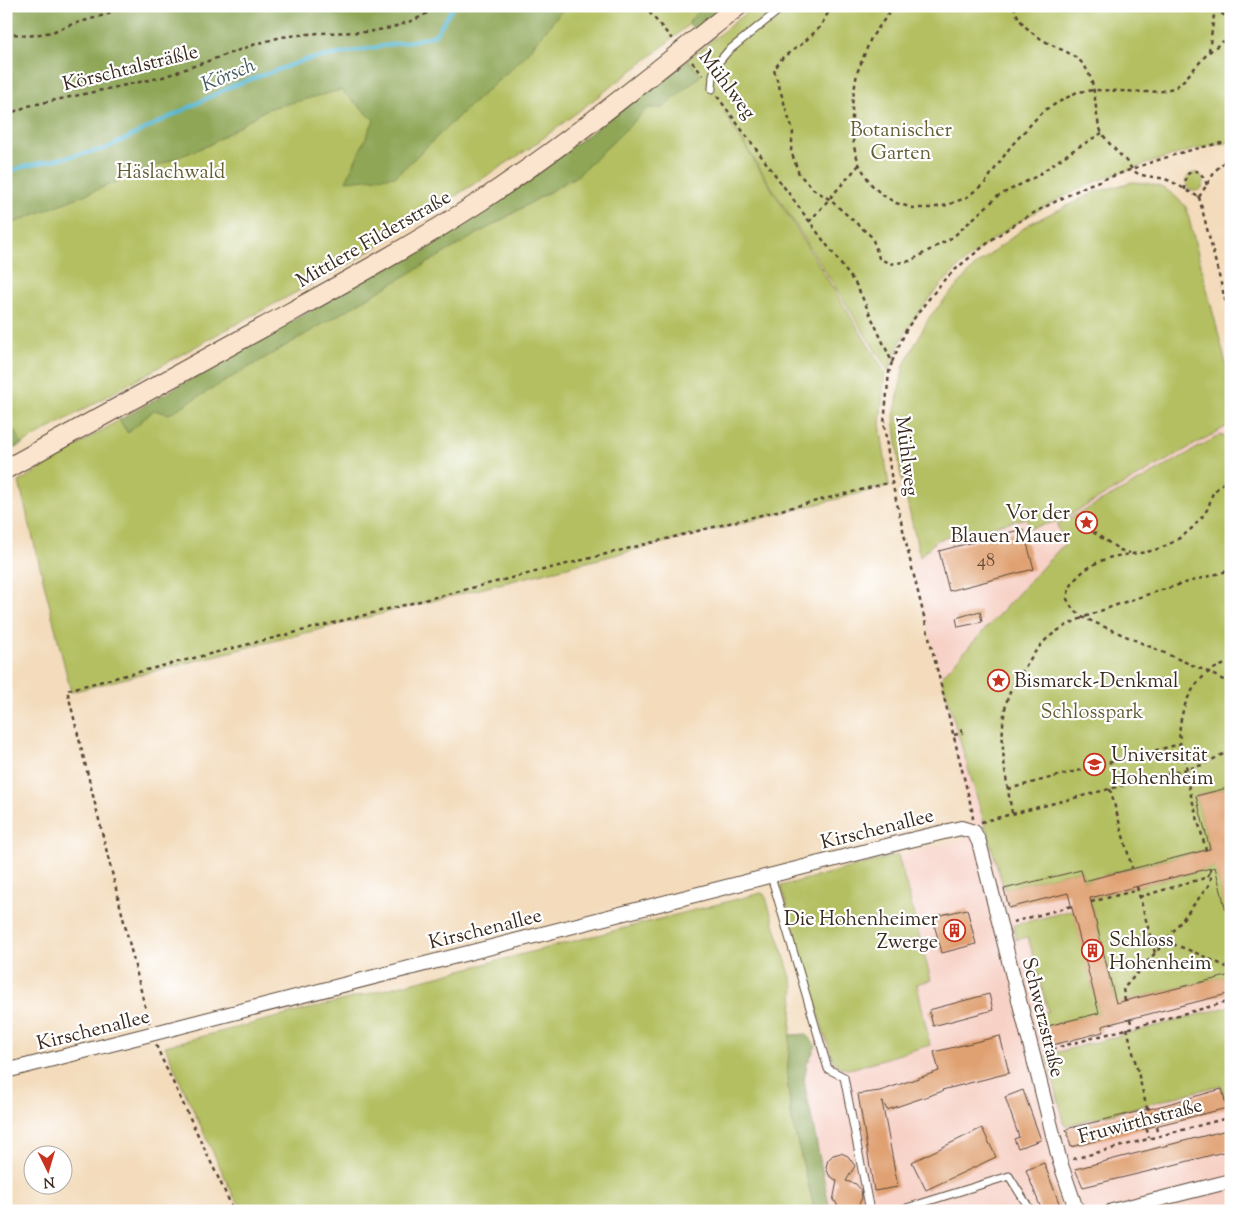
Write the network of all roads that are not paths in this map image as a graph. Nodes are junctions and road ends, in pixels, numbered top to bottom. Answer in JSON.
{"nodes":[{"id":1,"x":738,"y":6,"type":"edge"},
{"id":2,"x":784,"y":6,"type":"edge"},
{"id":3,"x":712,"y":89,"type":"road end"},
{"id":4,"x":6,"y":470,"type":"edge"},
{"id":5,"x":973,"y":828,"type":"joint"},
{"id":6,"x":771,"y":876,"type":"junction"},
{"id":7,"x":6,"y":1072,"type":"edge"},
{"id":8,"x":1231,"y":1181,"type":"edge"},
{"id":9,"x":870,"y":1211,"type":"edge"},
{"id":10,"x":897,"y":1211,"type":"edge"},
{"id":11,"x":1031,"y":1211,"type":"edge"},
{"id":12,"x":1078,"y":1211,"type":"edge"},
{"id":13,"x":1112,"y":1211,"type":"edge"}],
"edges":[{"from":1,"to":4,"type":"main road","name":"Mittlere Filderstraße"},
{"from":2,"to":3,"type":"lane"},
{"from":5,"to":6,"type":"street","name":"Kirschenallee"},
{"from":5,"to":12,"type":"street","name":"Schwerzstraße"},
{"from":6,"to":7,"type":"street","name":"Kirschenallee"},
{"from":6,"to":9,"type":"lane"},
{"from":8,"to":13,"type":"street"},
{"from":10,"to":11,"type":"lane"}]}
